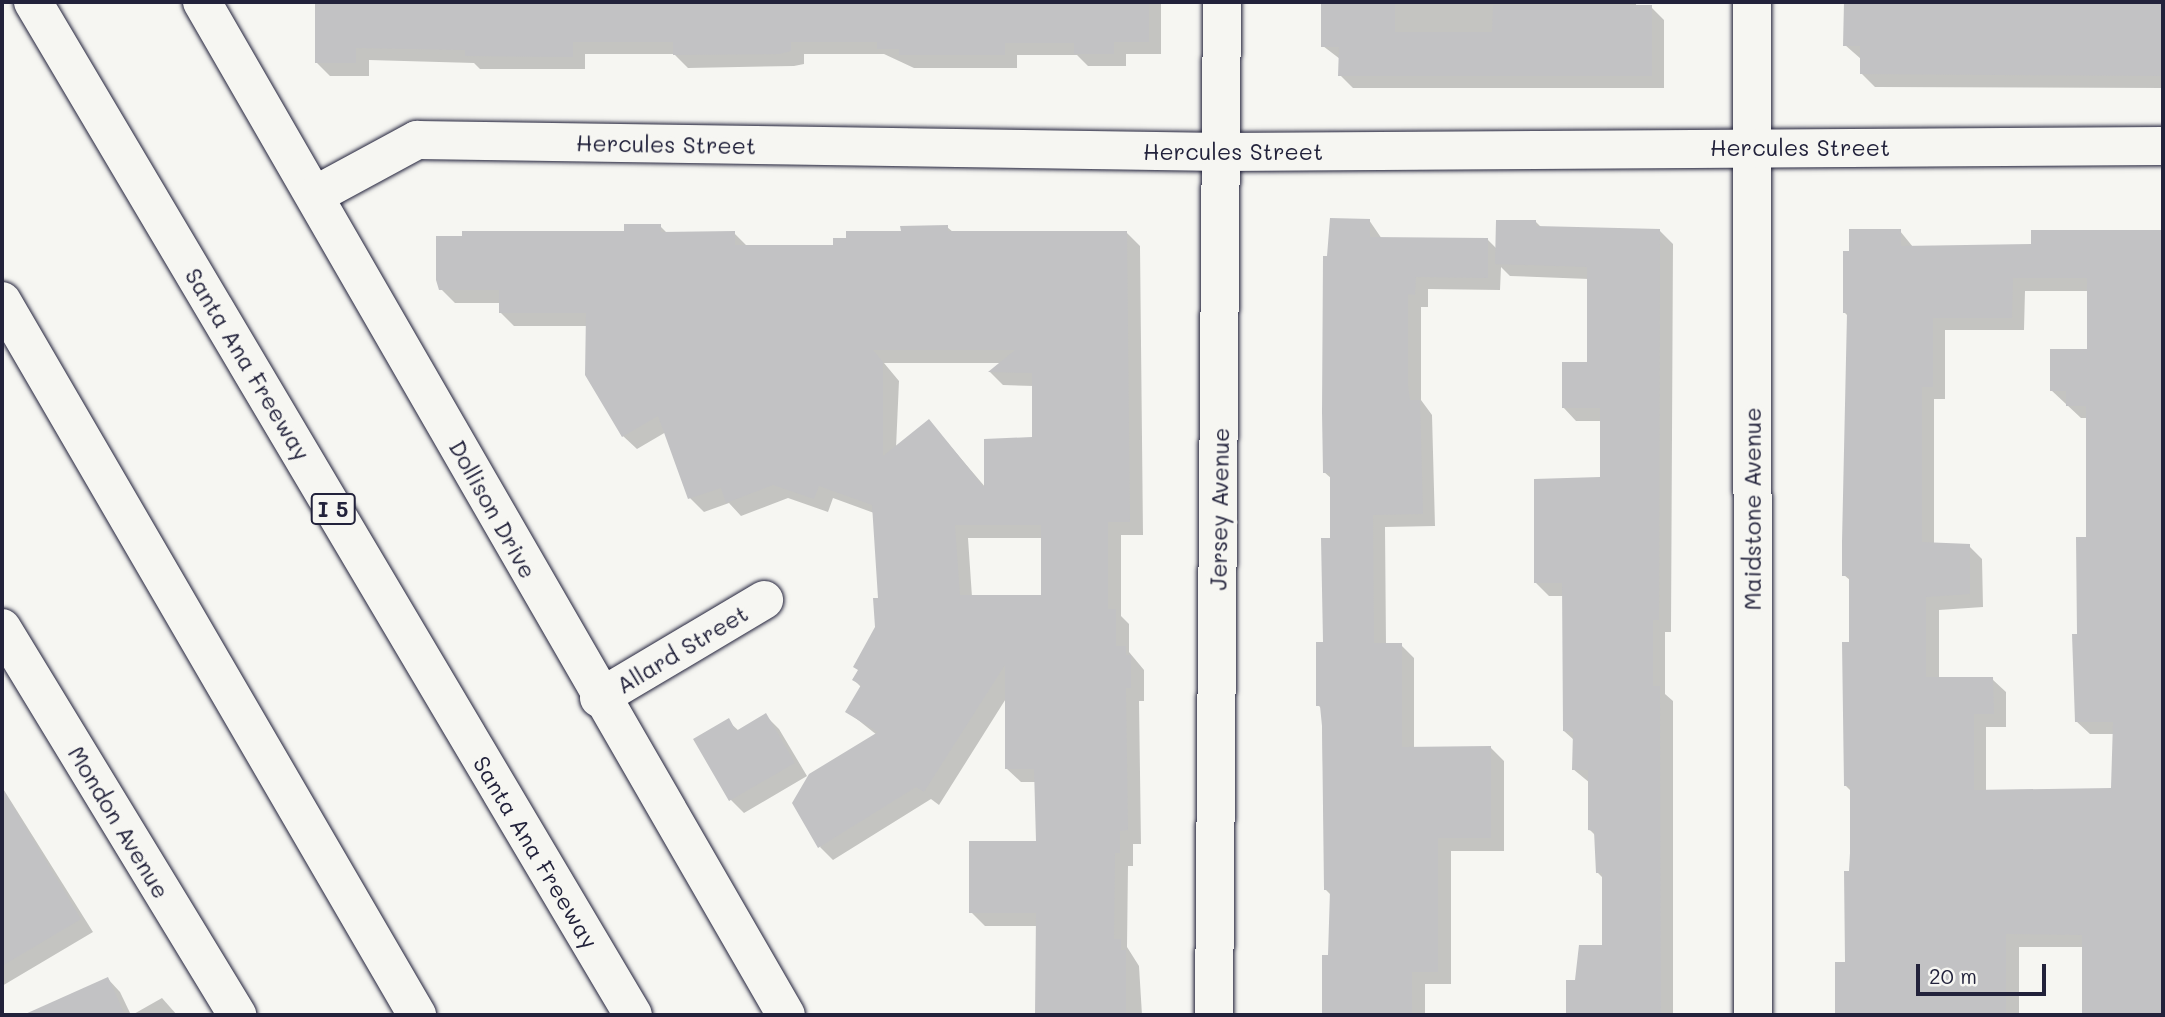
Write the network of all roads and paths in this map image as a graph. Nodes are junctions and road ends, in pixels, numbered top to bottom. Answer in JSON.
{"nodes":[{"id":1,"x":33,"y":2,"type":"edge"},
{"id":2,"x":202,"y":2,"type":"edge"},
{"id":3,"x":1222,"y":2,"type":"edge"},
{"id":4,"x":1752,"y":2,"type":"edge"},
{"id":5,"x":2163,"y":146,"type":"edge"},
{"id":6,"x":1751,"y":147,"type":"junction"},
{"id":7,"x":1223,"y":152,"type":"junction"},
{"id":8,"x":317,"y":194,"type":"junction"},
{"id":9,"x":2,"y":301,"type":"edge"},
{"id":10,"x":764,"y":600,"type":"dead end"},
{"id":11,"x":3,"y":632,"type":"edge"},
{"id":12,"x":599,"y":698,"type":"junction"},
{"id":13,"x":237,"y":1015,"type":"edge"},
{"id":14,"x":417,"y":1015,"type":"edge"},
{"id":15,"x":633,"y":1015,"type":"edge"},
{"id":16,"x":786,"y":1015,"type":"edge"},
{"id":17,"x":1214,"y":1015,"type":"edge"},
{"id":18,"x":1753,"y":1015,"type":"edge"}],
"edges":[{"from":1,"to":15,"type":"main road","name":"Santa Ana Freeway","number":"I 5"},
{"from":2,"to":8,"type":"main road","name":"Dollison Drive"},
{"from":3,"to":7,"type":"main road","name":"Jersey Avenue"},
{"from":4,"to":6,"type":"main road","name":"Maidstone Avenue"},
{"from":5,"to":6,"type":"main road","name":"Hercules Street"},
{"from":6,"to":7,"type":"main road","name":"Hercules Street"},
{"from":6,"to":18,"type":"main road","name":"Maidstone Avenue"},
{"from":7,"to":8,"type":"main road","name":"Hercules Street"},
{"from":7,"to":17,"type":"main road","name":"Jersey Avenue"},
{"from":8,"to":12,"type":"main road","name":"Dollison Drive"},
{"from":9,"to":14,"type":"main road"},
{"from":10,"to":12,"type":"main road","name":"Allard Street"},
{"from":11,"to":13,"type":"main road","name":"Mondon Avenue"},
{"from":12,"to":16,"type":"main road","name":"Dollison Drive"}]}
